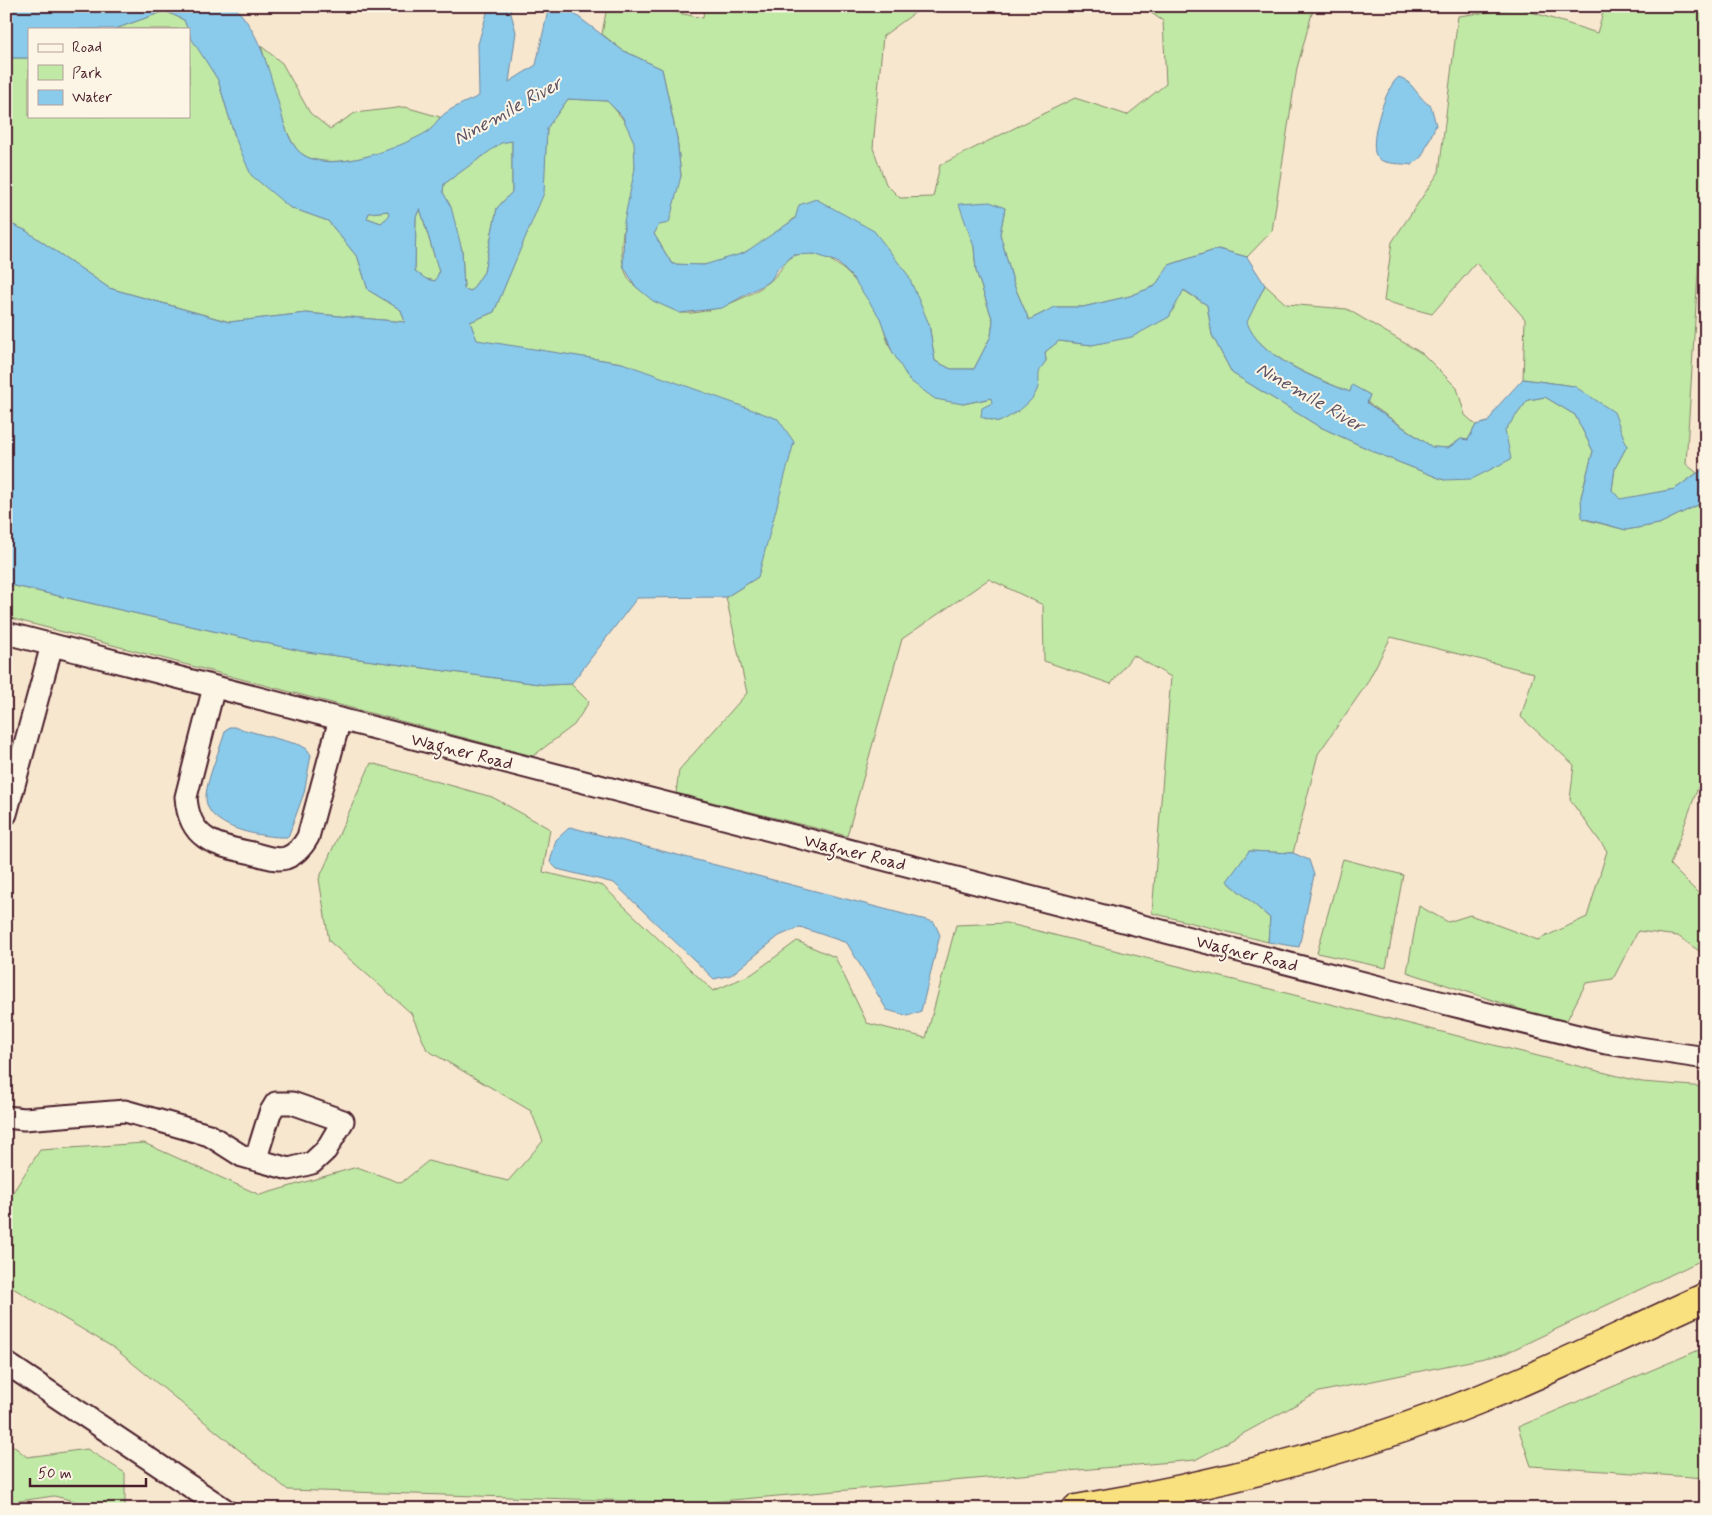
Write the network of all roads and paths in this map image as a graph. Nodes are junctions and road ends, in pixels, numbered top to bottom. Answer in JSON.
{"nodes":[{"id":1,"x":6,"y":633,"type":"edge"},
{"id":2,"x":52,"y":645,"type":"junction"},
{"id":3,"x":214,"y":687,"type":"junction"},
{"id":4,"x":340,"y":719,"type":"junction"},
{"id":5,"x":12,"y":768,"type":"edge"},
{"id":6,"x":6,"y":814,"type":"edge"},
{"id":7,"x":1706,"y":1058,"type":"edge"},
{"id":8,"x":6,"y":1116,"type":"edge"},
{"id":9,"x":256,"y":1158,"type":"dead end"},
{"id":10,"x":1706,"y":1297,"type":"edge"},
{"id":11,"x":6,"y":1363,"type":"edge"},
{"id":12,"x":224,"y":1509,"type":"edge"},
{"id":13,"x":1076,"y":1509,"type":"edge"}],
"edges":[{"from":1,"to":2,"type":"street","name":"Wagner Road"},
{"from":2,"to":3,"type":"street","name":"Wagner Road"},
{"from":2,"to":5,"type":"street"},
{"from":3,"to":4,"type":"street","name":"Wagner Road"},
{"from":3,"to":4,"type":"street"},
{"from":4,"to":7,"type":"street","name":"Wagner Road"},
{"from":5,"to":6,"type":"street"},
{"from":8,"to":9,"type":"street"},
{"from":10,"to":13,"type":"highway"},
{"from":11,"to":12,"type":"street"}]}
